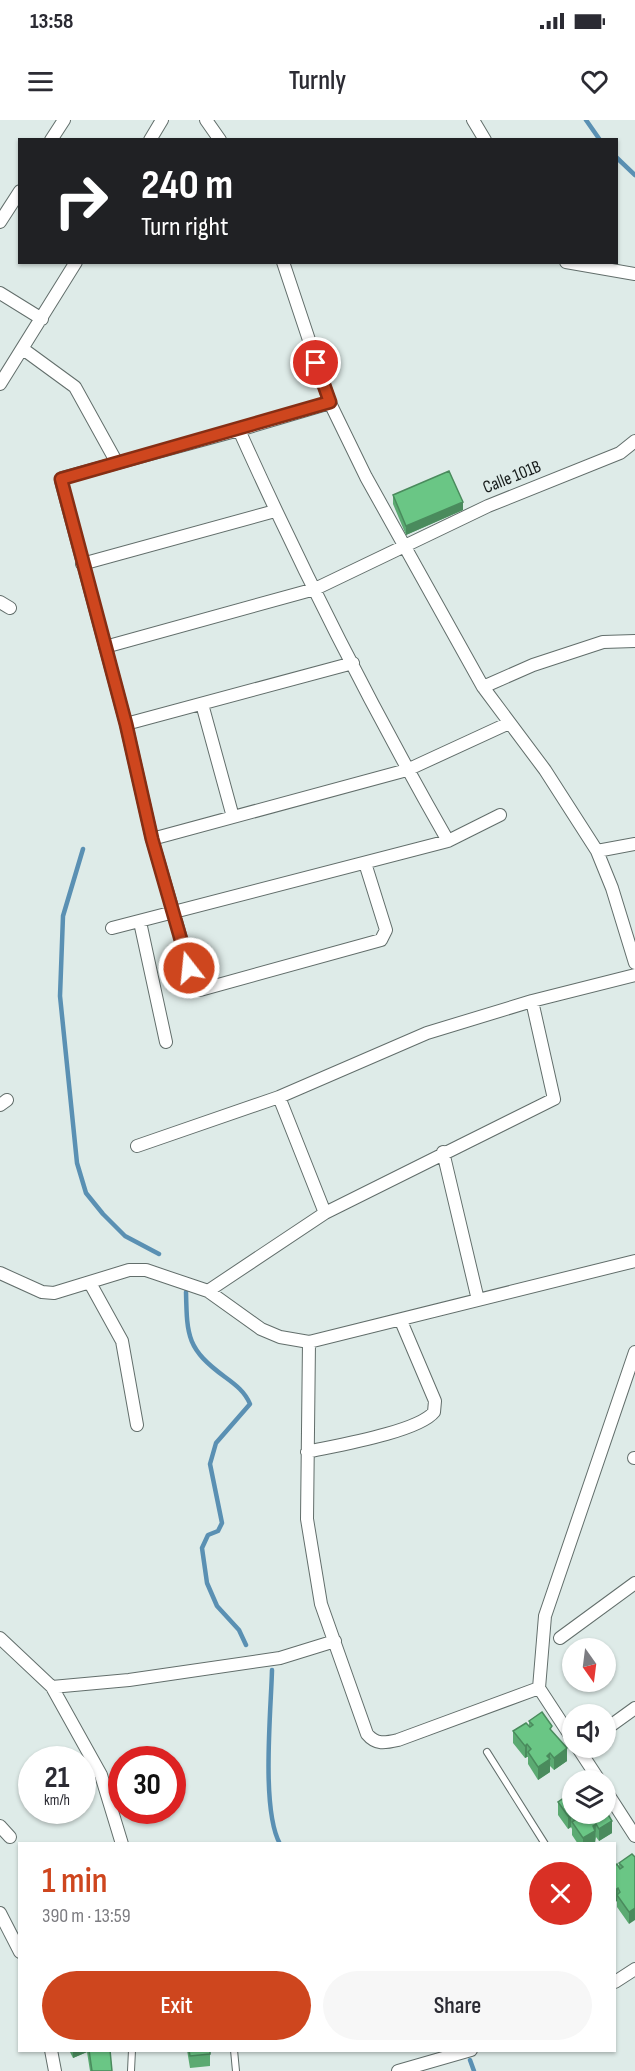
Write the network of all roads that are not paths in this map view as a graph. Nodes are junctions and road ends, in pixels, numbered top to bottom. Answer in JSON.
{"nodes":[{"id":1,"x":63,"y":120,"type":"edge"},
{"id":2,"x":162,"y":120,"type":"edge"},
{"id":3,"x":206,"y":120,"type":"edge"},
{"id":4,"x":473,"y":120,"type":"edge"},
{"id":5,"x":52,"y":138,"type":"edge"},
{"id":6,"x":151,"y":138,"type":"edge"},
{"id":7,"x":219,"y":138,"type":"edge"},
{"id":8,"x":484,"y":138,"type":"edge"},
{"id":9,"x":18,"y":194,"type":"edge"},
{"id":10,"x":0,"y":222,"type":"edge"},
{"id":11,"x":75,"y":264,"type":"edge"},
{"id":12,"x":284,"y":264,"type":"edge"},
{"id":13,"x":578,"y":264,"type":"edge"},
{"id":14,"x":635,"y":274,"type":"edge"},
{"id":15,"x":0,"y":293,"type":"edge"},
{"id":16,"x":42,"y":319,"type":"junction"},
{"id":17,"x":23,"y":349,"type":"junction"},
{"id":18,"x":0,"y":384,"type":"edge"},
{"id":19,"x":330,"y":402,"type":"junction"},
{"id":20,"x":238,"y":430,"type":"junction"},
{"id":21,"x":635,"y":441,"type":"edge"},
{"id":22,"x":117,"y":463,"type":"junction"},
{"id":23,"x":275,"y":511,"type":"junction"},
{"id":24,"x":403,"y":546,"type":"junction"},
{"id":25,"x":82,"y":564,"type":"junction"},
{"id":26,"x":315,"y":589,"type":"junction"},
{"id":27,"x":635,"y":641,"type":"edge"},
{"id":28,"x":105,"y":647,"type":"junction"},
{"id":29,"x":353,"y":663,"type":"junction"},
{"id":30,"x":483,"y":687,"type":"junction"},
{"id":31,"x":202,"y":704,"type":"junction"},
{"id":32,"x":509,"y":723,"type":"junction"},
{"id":33,"x":126,"y":724,"type":"junction"},
{"id":34,"x":407,"y":770,"type":"junction"},
{"id":35,"x":500,"y":815,"type":"dead end"},
{"id":36,"x":233,"y":817,"type":"junction"},
{"id":37,"x":152,"y":839,"type":"junction"},
{"id":38,"x":448,"y":841,"type":"junction"},
{"id":39,"x":635,"y":844,"type":"edge"},
{"id":40,"x":597,"y":851,"type":"junction"},
{"id":41,"x":365,"y":863,"type":"junction"},
{"id":42,"x":174,"y":914,"type":"junction"},
{"id":43,"x":140,"y":922,"type":"junction"},
{"id":44,"x":112,"y":928,"type":"dead end"},
{"id":45,"x":635,"y":963,"type":"edge"},
{"id":46,"x":635,"y":975,"type":"edge"},
{"id":47,"x":532,"y":1001,"type":"junction"},
{"id":48,"x":166,"y":1042,"type":"dead end"},
{"id":49,"x":279,"y":1097,"type":"junction"},
{"id":50,"x":137,"y":1146,"type":"dead end"},
{"id":51,"x":443,"y":1152,"type":"junction"},
{"id":52,"x":325,"y":1213,"type":"junction"},
{"id":53,"x":635,"y":1261,"type":"edge"},
{"id":54,"x":0,"y":1273,"type":"edge"},
{"id":55,"x":90,"y":1283,"type":"junction"},
{"id":56,"x":208,"y":1291,"type":"junction"},
{"id":57,"x":478,"y":1300,"type":"junction"},
{"id":58,"x":401,"y":1320,"type":"junction"},
{"id":59,"x":309,"y":1342,"type":"junction"},
{"id":60,"x":635,"y":1352,"type":"edge"},
{"id":61,"x":137,"y":1425,"type":"dead end"},
{"id":62,"x":307,"y":1452,"type":"junction"},
{"id":63,"x":635,"y":1583,"type":"edge"},
{"id":64,"x":0,"y":1638,"type":"edge"},
{"id":65,"x":560,"y":1638,"type":"dead end"},
{"id":66,"x":335,"y":1641,"type":"junction"},
{"id":67,"x":52,"y":1687,"type":"junction"},
{"id":68,"x":539,"y":1688,"type":"junction"},
{"id":69,"x":633,"y":1712,"type":"edge"},
{"id":70,"x":562,"y":1723,"type":"edge"},
{"id":71,"x":616,"y":1723,"type":"edge"},
{"id":72,"x":487,"y":1752,"type":"dead end"},
{"id":73,"x":616,"y":1807,"type":"edge"},
{"id":74,"x":0,"y":1826,"type":"edge"},
{"id":75,"x":635,"y":1836,"type":"edge"},
{"id":76,"x":10,"y":1837,"type":"dead end"},
{"id":77,"x":121,"y":1842,"type":"edge"},
{"id":78,"x":544,"y":1842,"type":"edge"},
{"id":79,"x":0,"y":1912,"type":"edge"},
{"id":80,"x":18,"y":1948,"type":"edge"},
{"id":81,"x":635,"y":1969,"type":"edge"},
{"id":82,"x":616,"y":1981,"type":"edge"},
{"id":83,"x":51,"y":2052,"type":"edge"},
{"id":84,"x":132,"y":2052,"type":"edge"},
{"id":85,"x":234,"y":2052,"type":"edge"},
{"id":86,"x":464,"y":2052,"type":"edge"},
{"id":87,"x":55,"y":2071,"type":"edge"},
{"id":88,"x":131,"y":2071,"type":"edge"},
{"id":89,"x":236,"y":2071,"type":"edge"},
{"id":90,"x":398,"y":2071,"type":"edge"}],
"edges":[{"from":1,"to":5,"type":"street"},
{"from":2,"to":6,"type":"street"},
{"from":3,"to":7,"type":"street"},
{"from":4,"to":8,"type":"street"},
{"from":9,"to":10,"type":"street"},
{"from":11,"to":16,"type":"street"},
{"from":12,"to":19,"type":"street"},
{"from":13,"to":14,"type":"street"},
{"from":15,"to":16,"type":"street"},
{"from":16,"to":17,"type":"street"},
{"from":17,"to":18,"type":"street"},
{"from":17,"to":22,"type":"street"},
{"from":19,"to":20,"type":"street"},
{"from":19,"to":24,"type":"street"},
{"from":20,"to":22,"type":"street"},
{"from":20,"to":23,"type":"street"},
{"from":21,"to":24,"type":"street","name":"Calle 101B"},
{"from":22,"to":25,"type":"street"},
{"from":23,"to":25,"type":"street"},
{"from":23,"to":26,"type":"street"},
{"from":24,"to":26,"type":"street","name":"Calle 101B"},
{"from":24,"to":30,"type":"street"},
{"from":25,"to":28,"type":"street"},
{"from":26,"to":28,"type":"street","name":"Calle 101B"},
{"from":26,"to":29,"type":"street"},
{"from":27,"to":30,"type":"street"},
{"from":28,"to":33,"type":"street"},
{"from":29,"to":31,"type":"street"},
{"from":29,"to":34,"type":"street"},
{"from":30,"to":32,"type":"street"},
{"from":31,"to":33,"type":"street"},
{"from":31,"to":36,"type":"street"},
{"from":32,"to":34,"type":"street"},
{"from":32,"to":40,"type":"street"},
{"from":33,"to":37,"type":"street"},
{"from":34,"to":36,"type":"street"},
{"from":34,"to":38,"type":"street"},
{"from":35,"to":38,"type":"street"},
{"from":36,"to":37,"type":"street"},
{"from":37,"to":42,"type":"street"},
{"from":38,"to":41,"type":"street"},
{"from":39,"to":40,"type":"street"},
{"from":40,"to":45,"type":"street"},
{"from":41,"to":42,"type":"street"},
{"from":41,"to":42,"type":"street"},
{"from":42,"to":43,"type":"street"},
{"from":43,"to":44,"type":"street"},
{"from":43,"to":48,"type":"street"},
{"from":46,"to":47,"type":"street"},
{"from":47,"to":49,"type":"street"},
{"from":47,"to":51,"type":"street"},
{"from":49,"to":50,"type":"street"},
{"from":49,"to":52,"type":"street"},
{"from":51,"to":52,"type":"street"},
{"from":51,"to":57,"type":"street"},
{"from":52,"to":56,"type":"street"},
{"from":53,"to":57,"type":"street"},
{"from":54,"to":55,"type":"street"},
{"from":55,"to":56,"type":"street"},
{"from":55,"to":61,"type":"street"},
{"from":56,"to":59,"type":"street"},
{"from":57,"to":58,"type":"street"},
{"from":58,"to":59,"type":"street"},
{"from":58,"to":62,"type":"street"},
{"from":59,"to":62,"type":"street"},
{"from":60,"to":68,"type":"street"},
{"from":62,"to":66,"type":"street"},
{"from":63,"to":65,"type":"street"},
{"from":64,"to":67,"type":"street"},
{"from":66,"to":67,"type":"street"},
{"from":66,"to":68,"type":"street"},
{"from":67,"to":77,"type":"street"},
{"from":68,"to":70,"type":"street"},
{"from":69,"to":71,"type":"street"},
{"from":72,"to":78,"type":"lane"},
{"from":73,"to":75,"type":"street"},
{"from":74,"to":76,"type":"street"},
{"from":79,"to":80,"type":"street"},
{"from":81,"to":82,"type":"street"},
{"from":83,"to":87,"type":"street"},
{"from":84,"to":88,"type":"lane"},
{"from":85,"to":89,"type":"lane"},
{"from":86,"to":90,"type":"street"}]}
